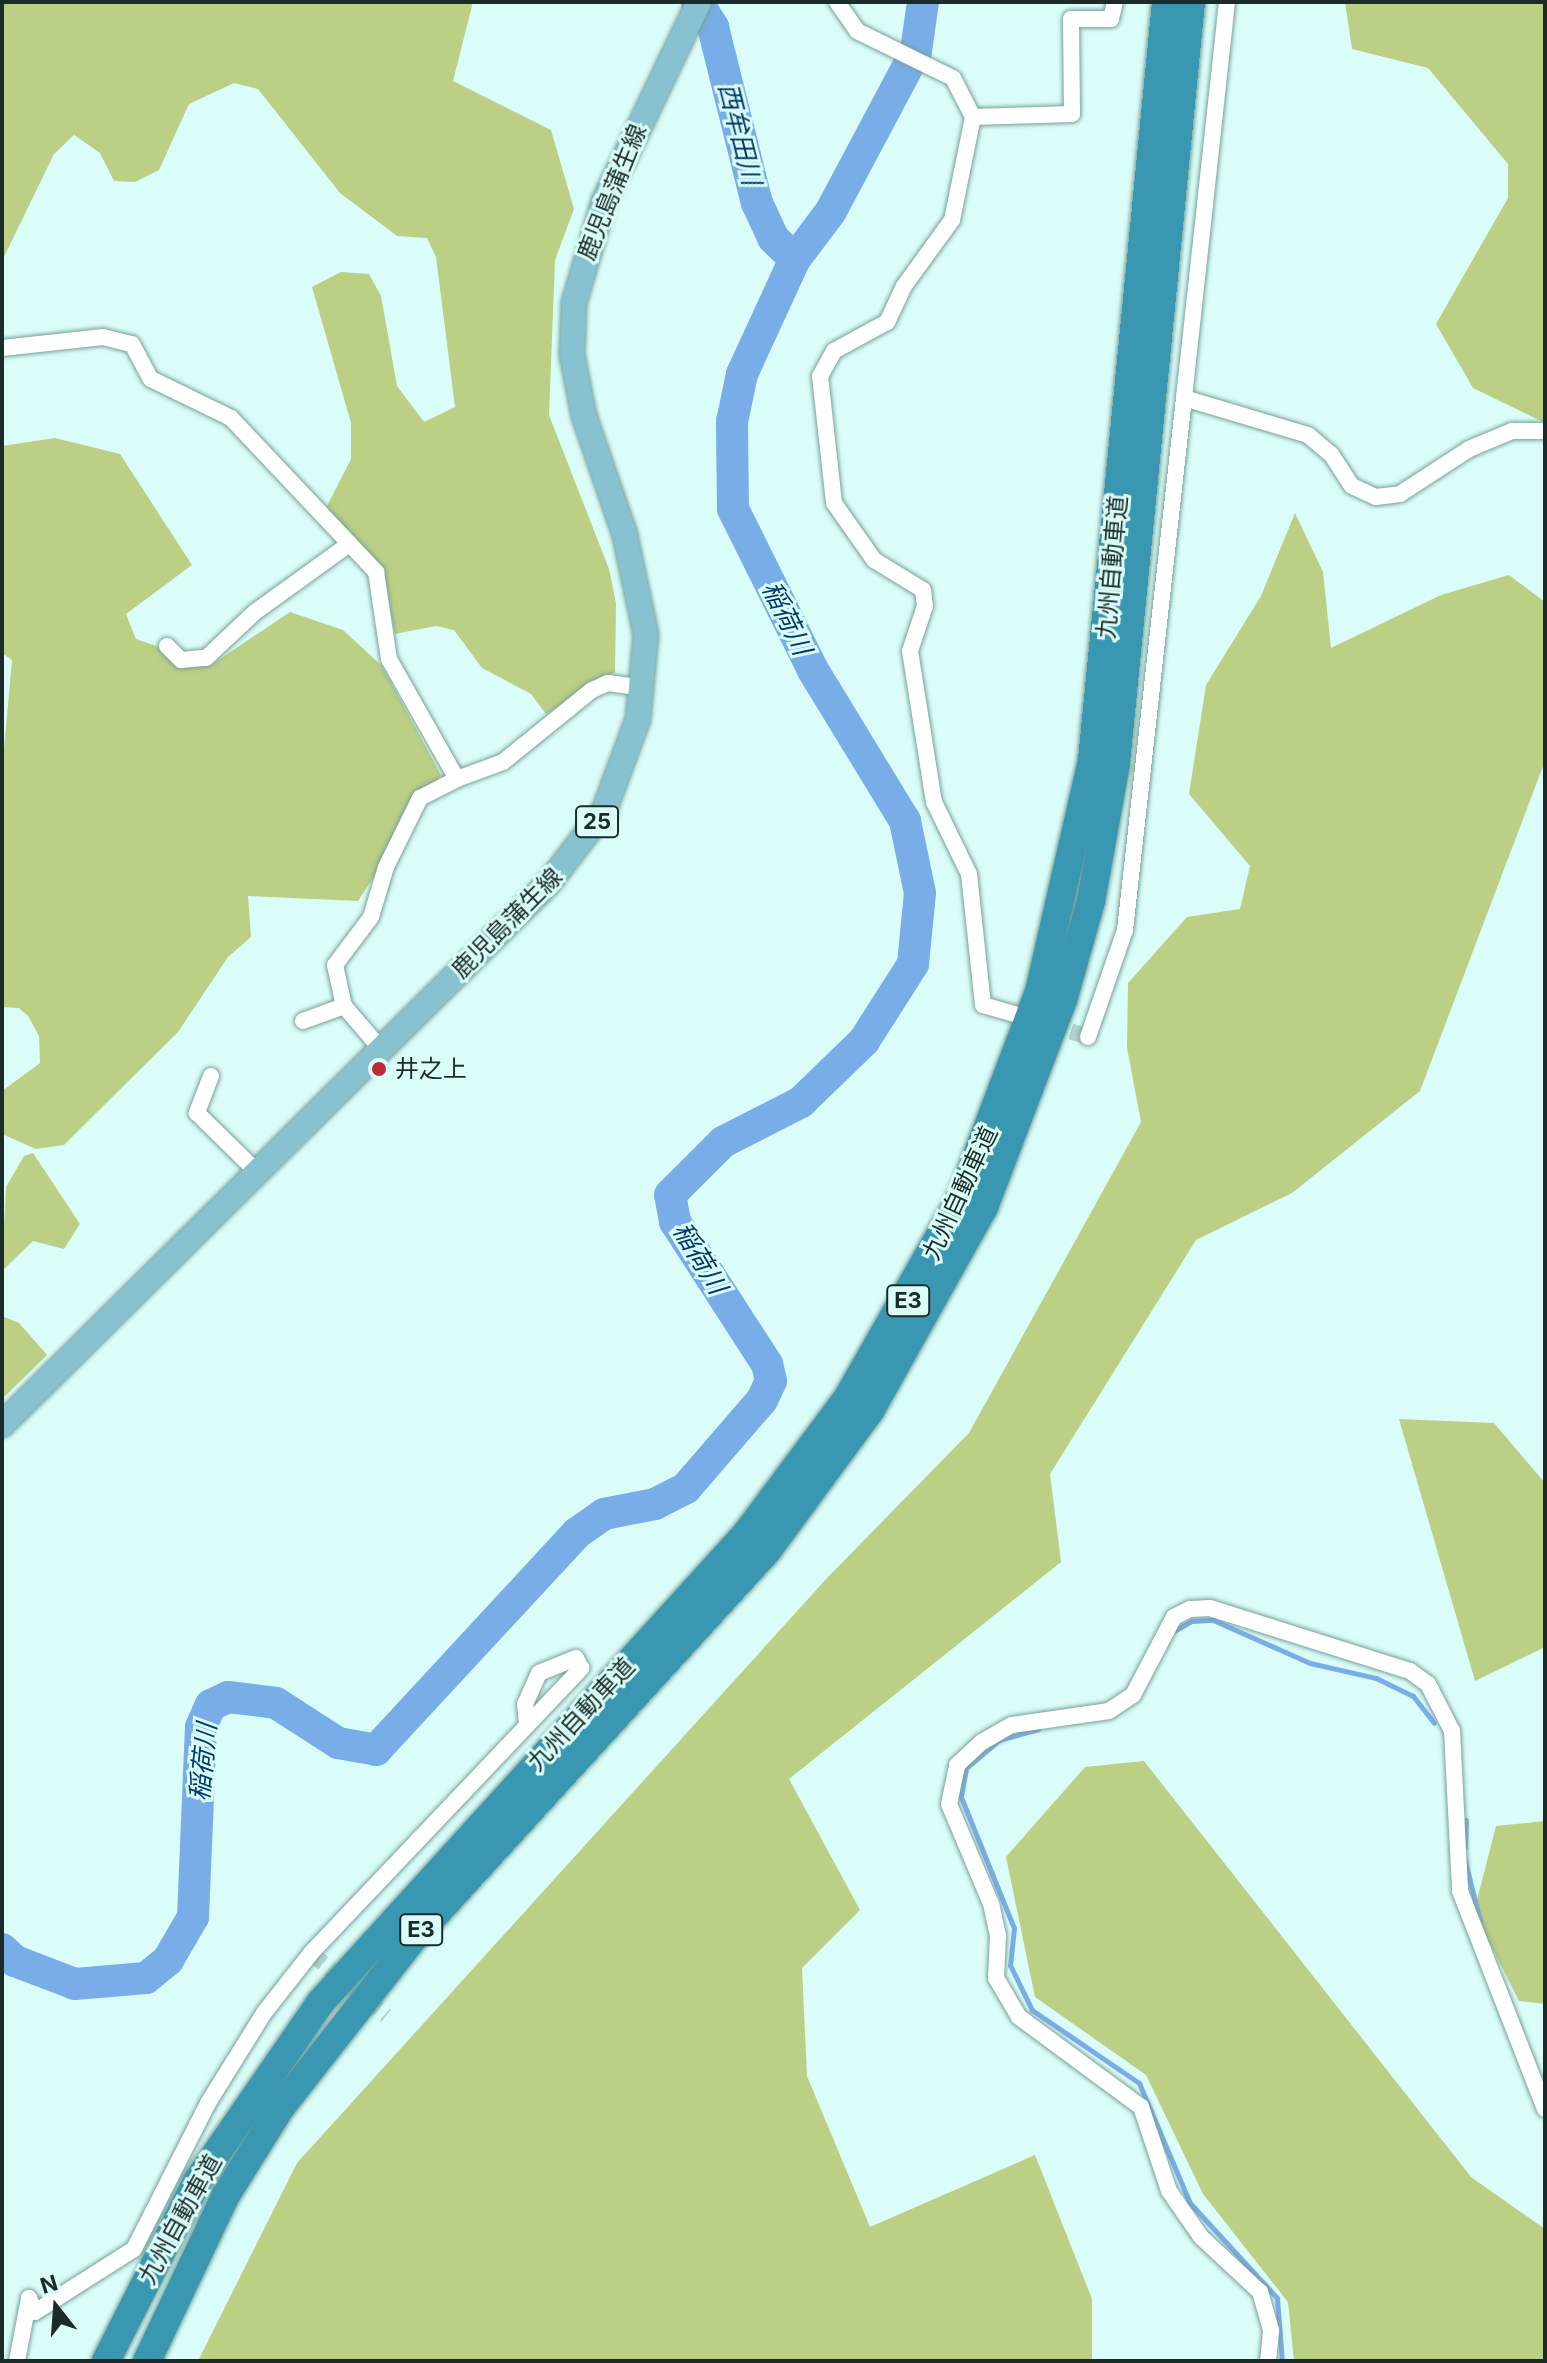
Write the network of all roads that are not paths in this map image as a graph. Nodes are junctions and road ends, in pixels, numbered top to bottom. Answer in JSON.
{"nodes":[{"id":1,"x":837,"y":2,"type":"edge"},
{"id":2,"x":1115,"y":2,"type":"edge"},
{"id":3,"x":1166,"y":2,"type":"edge"},
{"id":4,"x":1191,"y":2,"type":"edge"},
{"id":5,"x":1227,"y":2,"type":"edge"},
{"id":6,"x":695,"y":10,"type":"edge"},
{"id":7,"x":973,"y":117,"type":"junction"},
{"id":8,"x":2,"y":348,"type":"edge"},
{"id":9,"x":1184,"y":398,"type":"junction"},
{"id":10,"x":1545,"y":431,"type":"edge"},
{"id":11,"x":348,"y":545,"type":"junction"},
{"id":12,"x":167,"y":646,"type":"dead end"},
{"id":13,"x":644,"y":688,"type":"junction"},
{"id":14,"x":457,"y":779,"type":"junction"},
{"id":15,"x":344,"y":1006,"type":"junction"},
{"id":16,"x":1015,"y":1014,"type":"dead end"},
{"id":17,"x":303,"y":1021,"type":"dead end"},
{"id":18,"x":1088,"y":1037,"type":"dead end"},
{"id":19,"x":381,"y":1049,"type":"junction"},
{"id":20,"x":211,"y":1076,"type":"dead end"},
{"id":21,"x":258,"y":1173,"type":"junction"},
{"id":22,"x":2,"y":1425,"type":"edge"},
{"id":23,"x":527,"y":1722,"type":"dead end"},
{"id":24,"x":1545,"y":2109,"type":"edge"},
{"id":25,"x":17,"y":2361,"type":"edge"},
{"id":26,"x":106,"y":2361,"type":"edge"},
{"id":27,"x":147,"y":2361,"type":"edge"},
{"id":28,"x":1268,"y":2361,"type":"edge"}],
"edges":[{"from":1,"to":7,"type":"street"},
{"from":2,"to":7,"type":"street"},
{"from":3,"to":26,"type":"highway","name":"九州自動車道","number":"E3"},
{"from":4,"to":27,"type":"highway","name":"九州自動車道","number":"E3"},
{"from":5,"to":9,"type":"street"},
{"from":6,"to":13,"type":"main road","name":"鹿児島蒲生線","number":"25"},
{"from":7,"to":16,"type":"street"},
{"from":8,"to":11,"type":"street"},
{"from":9,"to":10,"type":"street"},
{"from":9,"to":18,"type":"street"},
{"from":11,"to":12,"type":"street"},
{"from":11,"to":14,"type":"street"},
{"from":13,"to":14,"type":"street"},
{"from":13,"to":19,"type":"main road","name":"鹿児島蒲生線","number":"25"},
{"from":14,"to":15,"type":"street"},
{"from":15,"to":17,"type":"street"},
{"from":15,"to":19,"type":"street"},
{"from":19,"to":21,"type":"main road","name":"鹿児島蒲生線","number":"25"},
{"from":20,"to":21,"type":"street"},
{"from":21,"to":22,"type":"main road","name":"鹿児島蒲生線","number":"25"},
{"from":23,"to":25,"type":"street"},
{"from":24,"to":28,"type":"street"}]}
